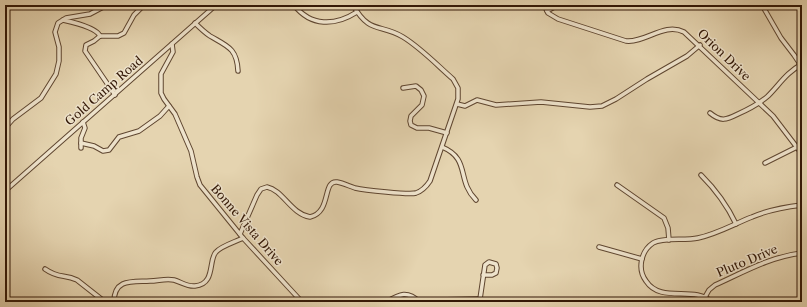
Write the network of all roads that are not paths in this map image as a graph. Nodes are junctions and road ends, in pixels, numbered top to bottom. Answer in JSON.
{"nodes":[{"id":1,"x":108,"y":5,"type":"edge"},
{"id":2,"x":216,"y":5,"type":"edge"},
{"id":3,"x":294,"y":5,"type":"edge"},
{"id":4,"x":353,"y":5,"type":"edge"},
{"id":5,"x":544,"y":5,"type":"edge"},
{"id":6,"x":558,"y":5,"type":"edge"},
{"id":7,"x":762,"y":5,"type":"edge"},
{"id":8,"x":143,"y":6,"type":"dead end"},
{"id":9,"x":547,"y":11,"type":"junction"},
{"id":10,"x":357,"y":12,"type":"junction"},
{"id":11,"x":62,"y":19,"type":"junction"},
{"id":12,"x":195,"y":23,"type":"junction"},
{"id":13,"x":100,"y":36,"type":"junction"},
{"id":14,"x":172,"y":44,"type":"junction"},
{"id":15,"x":700,"y":46,"type":"junction"},
{"id":16,"x":802,"y":66,"type":"edge"},
{"id":17,"x":238,"y":71,"type":"dead end"},
{"id":18,"x":403,"y":88,"type":"dead end"},
{"id":19,"x":115,"y":95,"type":"junction"},
{"id":20,"x":760,"y":103,"type":"junction"},
{"id":21,"x":457,"y":104,"type":"junction"},
{"id":22,"x":169,"y":106,"type":"junction"},
{"id":23,"x":710,"y":113,"type":"dead end"},
{"id":24,"x":83,"y":122,"type":"junction"},
{"id":25,"x":5,"y":128,"type":"edge"},
{"id":26,"x":447,"y":133,"type":"junction"},
{"id":27,"x":80,"y":143,"type":"junction"},
{"id":28,"x":442,"y":147,"type":"junction"},
{"id":29,"x":797,"y":147,"type":"junction"},
{"id":30,"x":81,"y":148,"type":"dead end"},
{"id":31,"x":802,"y":154,"type":"edge"},
{"id":32,"x":765,"y":163,"type":"dead end"},
{"id":33,"x":701,"y":175,"type":"dead end"},
{"id":34,"x":617,"y":185,"type":"dead end"},
{"id":35,"x":5,"y":191,"type":"edge"},
{"id":36,"x":476,"y":200,"type":"dead end"},
{"id":37,"x":802,"y":206,"type":"edge"},
{"id":38,"x":736,"y":224,"type":"junction"},
{"id":39,"x":240,"y":234,"type":"junction"},
{"id":40,"x":243,"y":238,"type":"junction"},
{"id":41,"x":669,"y":240,"type":"junction"},
{"id":42,"x":599,"y":247,"type":"dead end"},
{"id":43,"x":802,"y":253,"type":"edge"},
{"id":44,"x":642,"y":259,"type":"junction"},
{"id":45,"x":45,"y":269,"type":"dead end"},
{"id":46,"x":483,"y":275,"type":"junction"},
{"id":47,"x":705,"y":297,"type":"junction"},
{"id":48,"x":480,"y":299,"type":"junction"},
{"id":49,"x":802,"y":301,"type":"edge"},
{"id":50,"x":105,"y":302,"type":"edge"},
{"id":51,"x":114,"y":302,"type":"edge"},
{"id":52,"x":302,"y":302,"type":"edge"},
{"id":53,"x":386,"y":302,"type":"edge"},
{"id":54,"x":420,"y":302,"type":"edge"},
{"id":55,"x":429,"y":302,"type":"edge"},
{"id":56,"x":486,"y":302,"type":"edge"},
{"id":57,"x":553,"y":302,"type":"edge"},
{"id":58,"x":558,"y":302,"type":"edge"},
{"id":59,"x":712,"y":302,"type":"edge"},
{"id":60,"x":792,"y":302,"type":"edge"}],
"edges":[{"from":1,"to":11,"type":"street"},
{"from":2,"to":12,"type":"street","name":"Gold Camp Road"},
{"from":3,"to":10,"type":"street"},
{"from":4,"to":10,"type":"street"},
{"from":5,"to":9,"type":"street"},
{"from":6,"to":9,"type":"street"},
{"from":7,"to":16,"type":"street"},
{"from":8,"to":13,"type":"street"},
{"from":9,"to":15,"type":"street","name":"Orion Drive"},
{"from":10,"to":21,"type":"street"},
{"from":11,"to":13,"type":"street"},
{"from":11,"to":25,"type":"street"},
{"from":12,"to":14,"type":"street","name":"Gold Camp Road"},
{"from":12,"to":17,"type":"street"},
{"from":13,"to":19,"type":"street"},
{"from":14,"to":19,"type":"street","name":"Gold Camp Road"},
{"from":14,"to":22,"type":"street","name":"Bonne Vista Drive"},
{"from":15,"to":20,"type":"street","name":"Orion Drive"},
{"from":15,"to":21,"type":"street"},
{"from":16,"to":20,"type":"street"},
{"from":18,"to":26,"type":"street"},
{"from":19,"to":24,"type":"street","name":"Gold Camp Road"},
{"from":20,"to":23,"type":"street"},
{"from":20,"to":29,"type":"street","name":"Orion Drive"},
{"from":21,"to":26,"type":"street"},
{"from":22,"to":27,"type":"street"},
{"from":22,"to":39,"type":"street","name":"Bonne Vista Drive"},
{"from":24,"to":27,"type":"street"},
{"from":24,"to":35,"type":"street","name":"Gold Camp Road"},
{"from":26,"to":28,"type":"street"},
{"from":27,"to":30,"type":"street"},
{"from":28,"to":36,"type":"street"},
{"from":28,"to":39,"type":"street"},
{"from":29,"to":31,"type":"street","name":"Orion Drive"},
{"from":29,"to":32,"type":"street"},
{"from":33,"to":38,"type":"street"},
{"from":34,"to":41,"type":"street"},
{"from":37,"to":38,"type":"street"},
{"from":38,"to":41,"type":"street"},
{"from":39,"to":40,"type":"street","name":"Bonne Vista Drive"},
{"from":40,"to":51,"type":"street"},
{"from":40,"to":52,"type":"street","name":"Bonne Vista Drive"},
{"from":41,"to":44,"type":"street"},
{"from":42,"to":44,"type":"street"},
{"from":43,"to":47,"type":"street","name":"Pluto Drive"},
{"from":44,"to":47,"type":"street"},
{"from":45,"to":50,"type":"street"},
{"from":46,"to":46,"type":"street"},
{"from":46,"to":48,"type":"street"},
{"from":47,"to":59,"type":"street"},
{"from":48,"to":55,"type":"street"},
{"from":48,"to":56,"type":"street"},
{"from":49,"to":60,"type":"street"},
{"from":53,"to":54,"type":"street"},
{"from":57,"to":58,"type":"street"}]}
